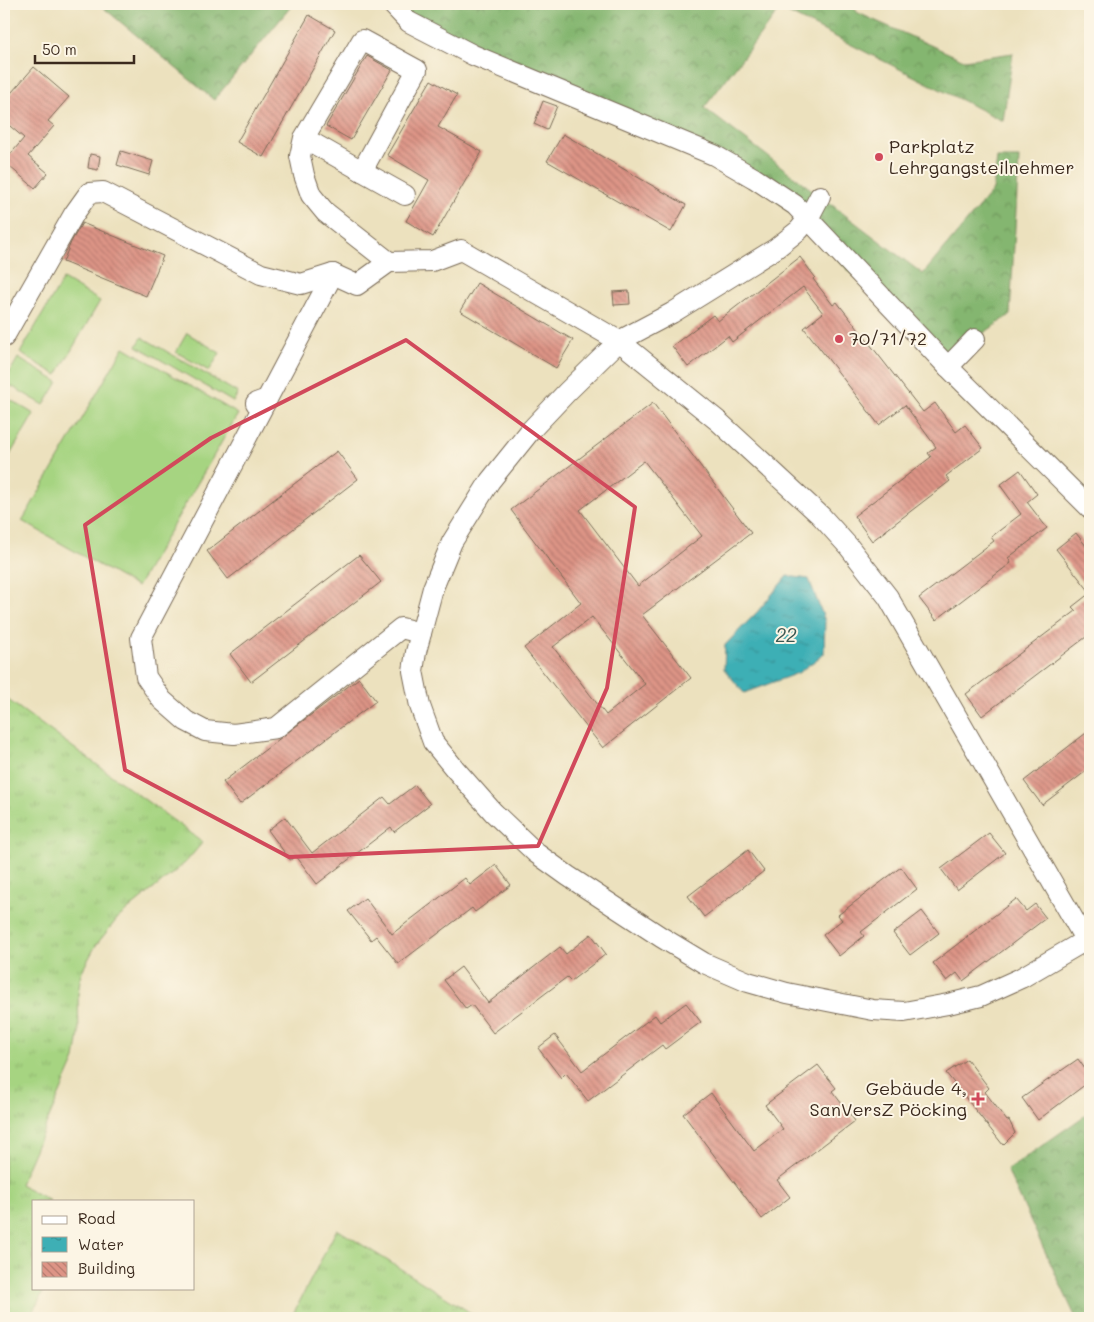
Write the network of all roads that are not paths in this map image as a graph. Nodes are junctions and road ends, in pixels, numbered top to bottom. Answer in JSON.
{"nodes":[{"id":1,"x":392,"y":4,"type":"edge"},
{"id":2,"x":304,"y":138,"type":"junction"},
{"id":3,"x":362,"y":171,"type":"junction"},
{"id":4,"x":405,"y":195,"type":"dead end"},
{"id":5,"x":820,"y":196,"type":"dead end"},
{"id":6,"x":808,"y":219,"type":"junction"},
{"id":7,"x":389,"y":262,"type":"junction"},
{"id":8,"x":333,"y":274,"type":"junction"},
{"id":9,"x":4,"y":337,"type":"edge"},
{"id":10,"x":975,"y":339,"type":"dead end"},
{"id":11,"x":619,"y":341,"type":"junction"},
{"id":12,"x":948,"y":366,"type":"junction"},
{"id":13,"x":1090,"y":508,"type":"edge"},
{"id":14,"x":422,"y":633,"type":"junction"},
{"id":15,"x":1088,"y":944,"type":"edge"}],
"edges":[{"from":1,"to":6,"type":"street"},
{"from":2,"to":3,"type":"street"},
{"from":2,"to":3,"type":"street"},
{"from":2,"to":7,"type":"street"},
{"from":3,"to":4,"type":"street"},
{"from":5,"to":6,"type":"street"},
{"from":6,"to":11,"type":"street"},
{"from":6,"to":12,"type":"street"},
{"from":7,"to":8,"type":"street"},
{"from":7,"to":11,"type":"street"},
{"from":8,"to":9,"type":"street"},
{"from":8,"to":14,"type":"street"},
{"from":10,"to":12,"type":"street"},
{"from":11,"to":14,"type":"street"},
{"from":11,"to":15,"type":"street"},
{"from":12,"to":13,"type":"street"},
{"from":14,"to":15,"type":"street"}]}
